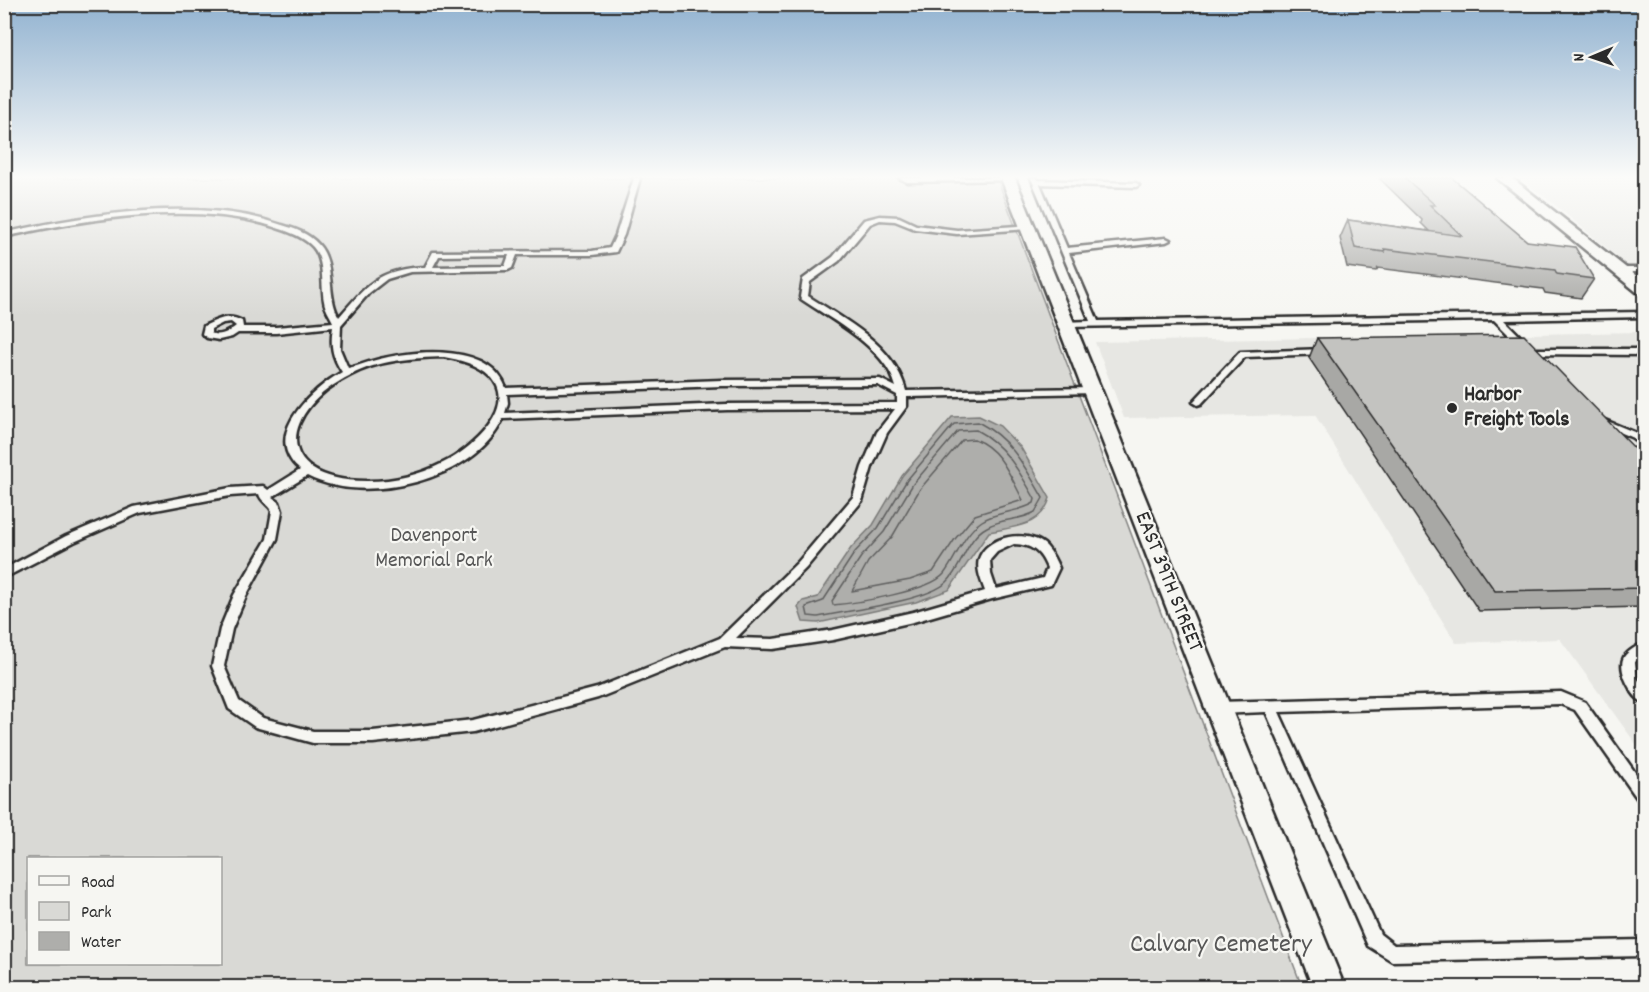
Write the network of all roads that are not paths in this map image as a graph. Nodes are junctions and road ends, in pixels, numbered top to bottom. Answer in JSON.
{"nodes":[{"id":1,"x":68,"y":224,"type":"edge"},
{"id":2,"x":276,"y":224,"type":"edge"},
{"id":3,"x":623,"y":224,"type":"edge"},
{"id":4,"x":865,"y":224,"type":"edge"},
{"id":5,"x":909,"y":224,"type":"edge"},
{"id":6,"x":1054,"y":224,"type":"edge"},
{"id":7,"x":1562,"y":224,"type":"edge"},
{"id":8,"x":1028,"y":227,"type":"joint"},
{"id":9,"x":4,"y":235,"type":"edge"},
{"id":10,"x":1166,"y":240,"type":"dead end"},
{"id":11,"x":1065,"y":251,"type":"junction"},
{"id":12,"x":514,"y":254,"type":"junction"},
{"id":13,"x":428,"y":269,"type":"junction"},
{"id":14,"x":1620,"y":270,"type":"junction"},
{"id":15,"x":1644,"y":270,"type":"edge"},
{"id":16,"x":1644,"y":290,"type":"edge"},
{"id":17,"x":1644,"y":315,"type":"edge"},
{"id":18,"x":1497,"y":318,"type":"junction"},
{"id":19,"x":1095,"y":323,"type":"junction"},
{"id":20,"x":338,"y":324,"type":"junction"},
{"id":21,"x":1066,"y":324,"type":"junction"},
{"id":22,"x":237,"y":330,"type":"dead end"},
{"id":23,"x":1515,"y":350,"type":"edge"},
{"id":24,"x":1339,"y":352,"type":"edge"},
{"id":25,"x":1644,"y":352,"type":"edge"},
{"id":26,"x":1535,"y":356,"type":"junction"},
{"id":27,"x":347,"y":373,"type":"junction"},
{"id":28,"x":504,"y":391,"type":"junction"},
{"id":29,"x":1093,"y":391,"type":"junction"},
{"id":30,"x":902,"y":400,"type":"junction"},
{"id":31,"x":1198,"y":402,"type":"dead end"},
{"id":32,"x":1591,"y":412,"type":"edge"},
{"id":33,"x":501,"y":416,"type":"junction"},
{"id":34,"x":1644,"y":444,"type":"edge"},
{"id":35,"x":307,"y":471,"type":"junction"},
{"id":36,"x":265,"y":497,"type":"junction"},
{"id":37,"x":4,"y":574,"type":"edge"},
{"id":38,"x":992,"y":594,"type":"junction"},
{"id":39,"x":724,"y":642,"type":"junction"},
{"id":40,"x":1644,"y":648,"type":"edge"},
{"id":41,"x":1644,"y":697,"type":"edge"},
{"id":42,"x":1270,"y":706,"type":"junction"},
{"id":43,"x":1218,"y":708,"type":"junction"},
{"id":44,"x":1644,"y":796,"type":"edge"},
{"id":45,"x":1644,"y":948,"type":"edge"},
{"id":46,"x":1329,"y":987,"type":"edge"}],
"edges":[{"from":1,"to":9,"type":"lane"},
{"from":2,"to":20,"type":"lane"},
{"from":3,"to":12,"type":"lane"},
{"from":4,"to":30,"type":"lane"},
{"from":5,"to":8,"type":"lane"},
{"from":6,"to":11,"type":"lane"},
{"from":7,"to":14,"type":"street"},
{"from":8,"to":21,"type":"street","name":"EAST 39TH STREET"},
{"from":10,"to":11,"type":"lane"},
{"from":11,"to":19,"type":"lane"},
{"from":12,"to":13,"type":"lane"},
{"from":12,"to":13,"type":"lane"},
{"from":13,"to":20,"type":"lane"},
{"from":14,"to":15,"type":"lane"},
{"from":14,"to":16,"type":"street"},
{"from":17,"to":18,"type":"lane"},
{"from":18,"to":19,"type":"lane"},
{"from":18,"to":26,"type":"lane"},
{"from":19,"to":21,"type":"lane"},
{"from":20,"to":22,"type":"lane"},
{"from":20,"to":27,"type":"lane"},
{"from":21,"to":29,"type":"street","name":"EAST 39TH STREET"},
{"from":23,"to":26,"type":"lane"},
{"from":24,"to":31,"type":"lane"},
{"from":25,"to":26,"type":"lane"},
{"from":27,"to":28,"type":"lane"},
{"from":27,"to":35,"type":"lane"},
{"from":28,"to":30,"type":"lane"},
{"from":28,"to":33,"type":"lane"},
{"from":29,"to":30,"type":"lane"},
{"from":29,"to":43,"type":"street","name":"EAST 39TH STREET"},
{"from":30,"to":33,"type":"lane"},
{"from":30,"to":39,"type":"lane"},
{"from":32,"to":34,"type":"lane"},
{"from":33,"to":35,"type":"lane"},
{"from":35,"to":36,"type":"lane"},
{"from":36,"to":37,"type":"lane"},
{"from":36,"to":39,"type":"lane"},
{"from":38,"to":38,"type":"lane"},
{"from":38,"to":39,"type":"lane"},
{"from":40,"to":41,"type":"lane"},
{"from":42,"to":43,"type":"lane"},
{"from":42,"to":44,"type":"lane"},
{"from":42,"to":45,"type":"lane"},
{"from":43,"to":46,"type":"street","name":"EAST 39TH STREET"}]}
